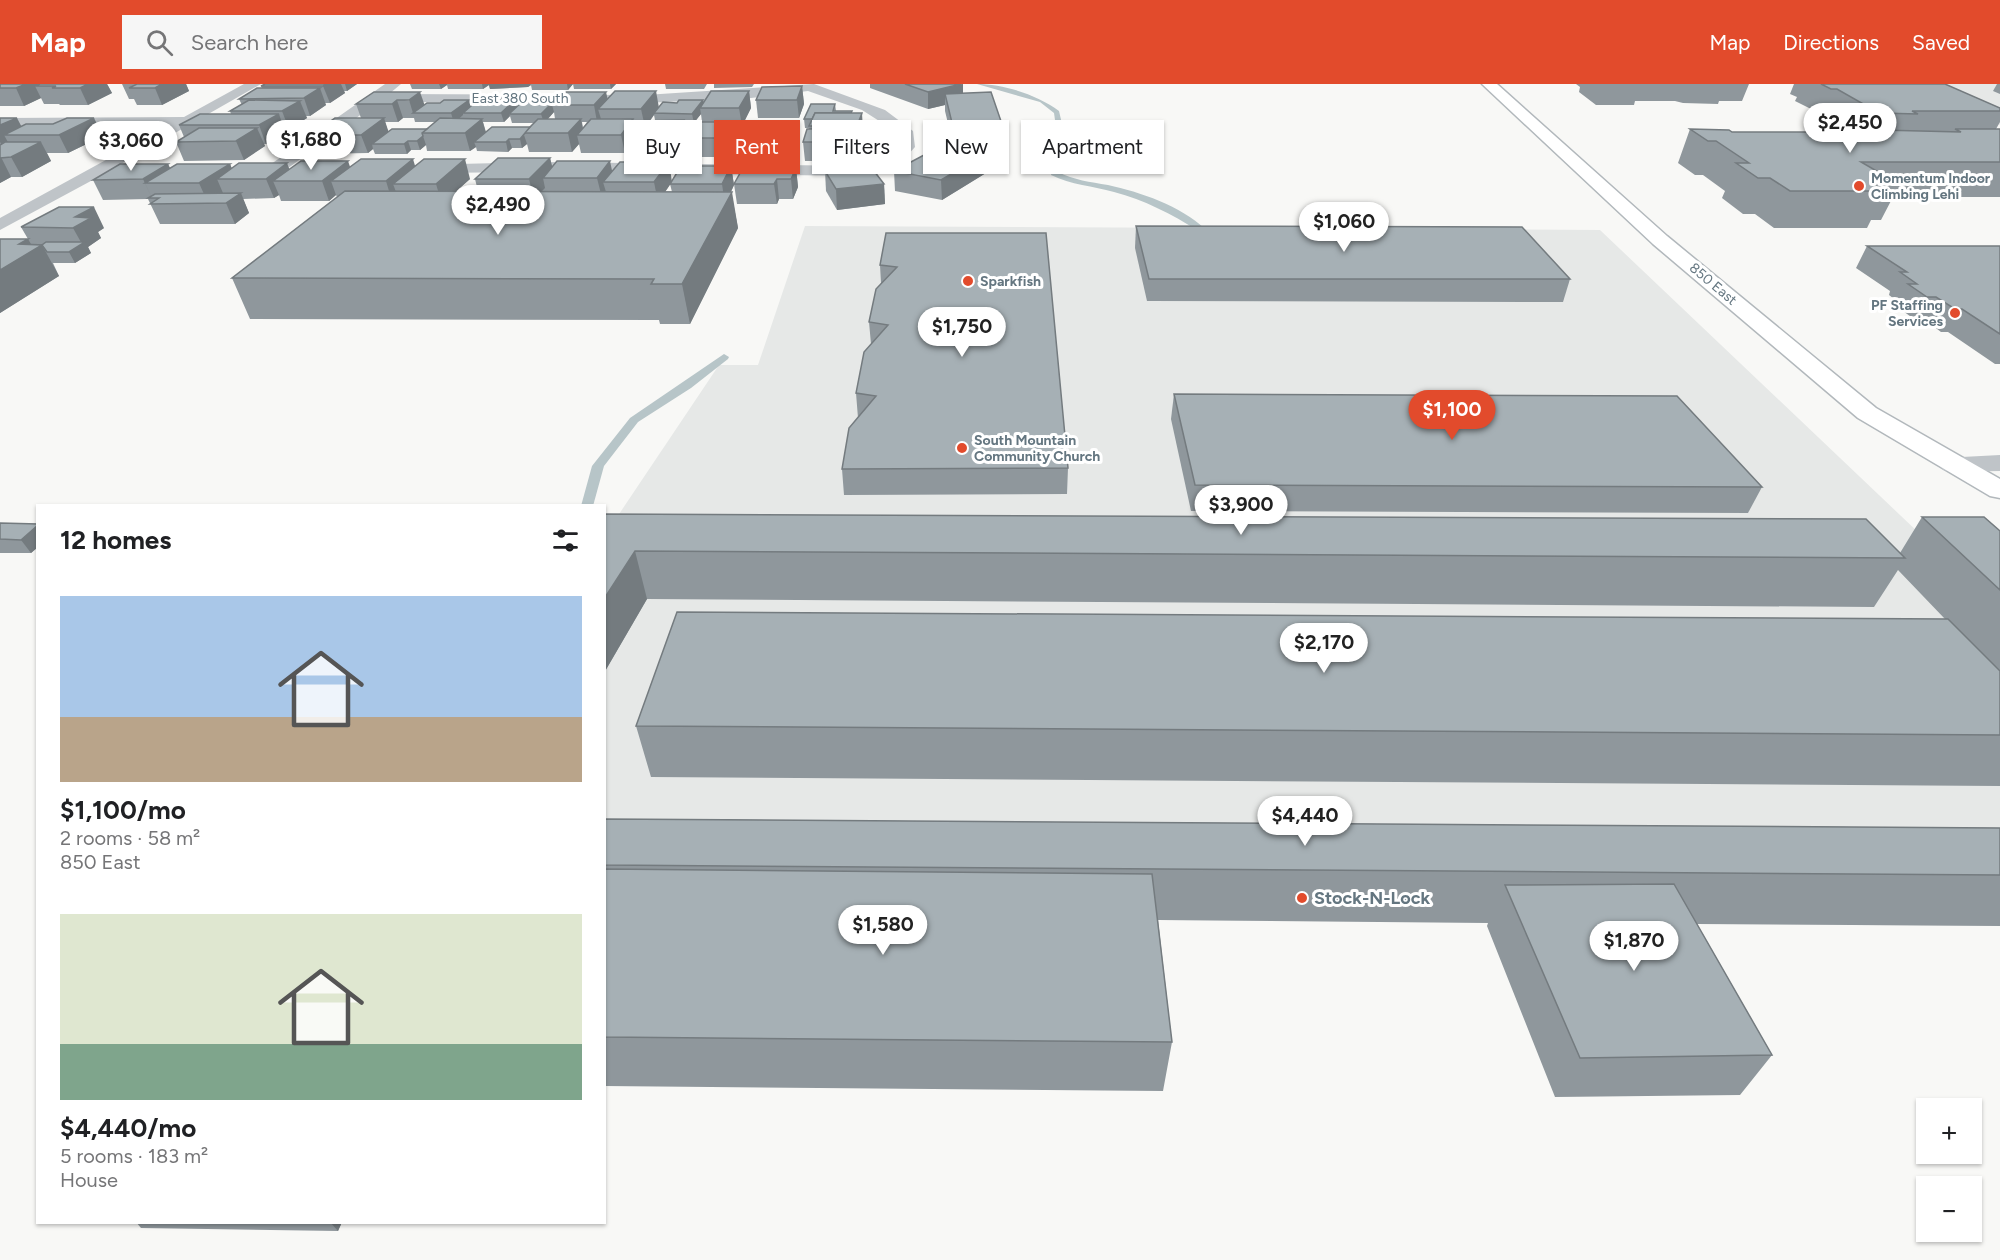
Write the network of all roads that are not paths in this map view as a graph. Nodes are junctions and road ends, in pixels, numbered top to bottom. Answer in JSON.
{"nodes":[{"id":1,"x":254,"y":84,"type":"edge"},
{"id":2,"x":394,"y":84,"type":"edge"},
{"id":3,"x":1489,"y":84,"type":"edge"},
{"id":4,"x":806,"y":86,"type":"edge"},
{"id":5,"x":374,"y":98,"type":"junction"},
{"id":6,"x":187,"y":121,"type":"junction"},
{"id":7,"x":0,"y":122,"type":"edge"},
{"id":8,"x":411,"y":168,"type":"edge"},
{"id":9,"x":99,"y":170,"type":"junction"},
{"id":10,"x":167,"y":171,"type":"edge"},
{"id":11,"x":305,"y":171,"type":"edge"},
{"id":12,"x":0,"y":225,"type":"edge"},
{"id":13,"x":1952,"y":464,"type":"junction"},
{"id":14,"x":2000,"y":464,"type":"edge"},
{"id":15,"x":2000,"y":490,"type":"edge"}],
"edges":[{"from":1,"to":6,"type":"street"},
{"from":2,"to":5,"type":"street"},
{"from":3,"to":13,"type":"main road","name":"850 East"},
{"from":4,"to":5,"type":"street","name":"East 380 South"},
{"from":4,"to":8,"type":"street"},
{"from":5,"to":11,"type":"street"},
{"from":6,"to":7,"type":"street"},
{"from":6,"to":9,"type":"street"},
{"from":9,"to":10,"type":"street"},
{"from":9,"to":12,"type":"street"},
{"from":13,"to":14,"type":"street"},
{"from":13,"to":15,"type":"main road","name":"850 East"}]}
